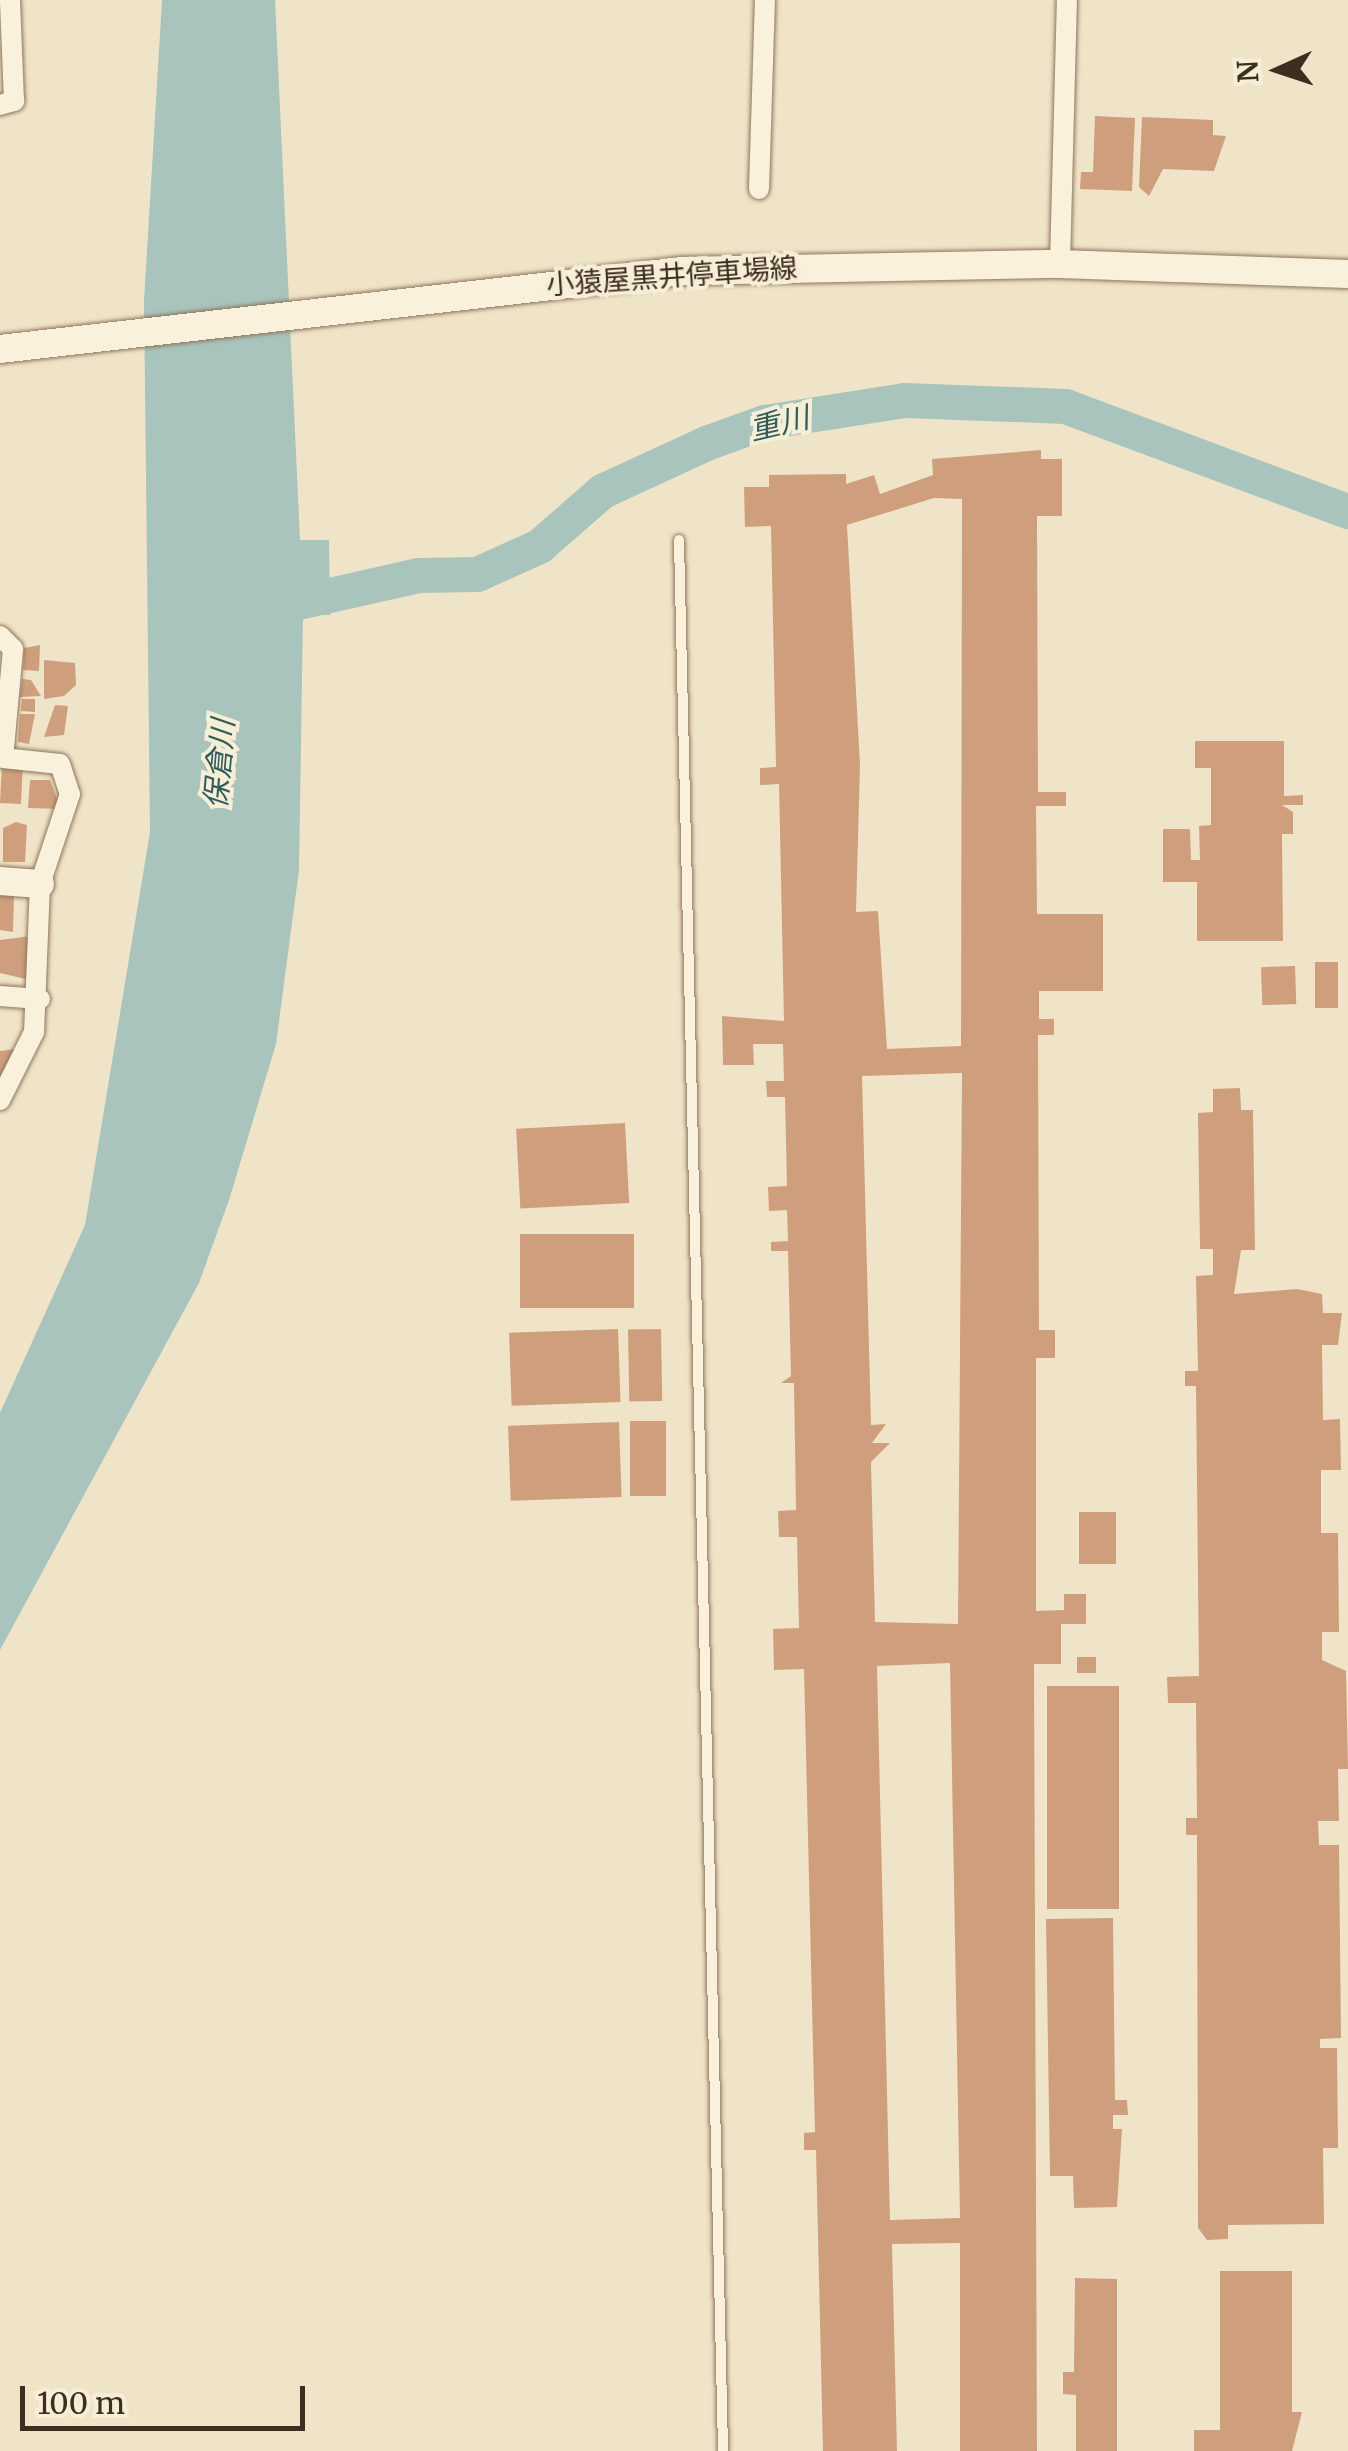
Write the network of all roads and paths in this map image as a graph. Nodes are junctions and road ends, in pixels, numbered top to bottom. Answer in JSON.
{"nodes":[{"id":1,"x":10,"y":0,"type":"edge"},
{"id":2,"x":764,"y":0,"type":"edge"},
{"id":3,"x":1067,"y":0,"type":"edge"},
{"id":4,"x":0,"y":105,"type":"edge"},
{"id":5,"x":759,"y":189,"type":"dead end"},
{"id":6,"x":1060,"y":264,"type":"junction"},
{"id":7,"x":1348,"y":274,"type":"edge"},
{"id":8,"x":0,"y":348,"type":"edge"},
{"id":9,"x":679,"y":540,"type":"dead end"},
{"id":10,"x":0,"y":636,"type":"edge"},
{"id":11,"x":1,"y":757,"type":"edge"},
{"id":12,"x":0,"y":881,"type":"edge"},
{"id":13,"x":40,"y":884,"type":"junction"},
{"id":14,"x":0,"y":996,"type":"edge"},
{"id":15,"x":40,"y":999,"type":"junction"},
{"id":16,"x":0,"y":1100,"type":"edge"},
{"id":17,"x":723,"y":2451,"type":"edge"}],
"edges":[{"from":1,"to":4,"type":"street"},
{"from":2,"to":5,"type":"street"},
{"from":3,"to":6,"type":"street"},
{"from":6,"to":7,"type":"main road","name":"小猿屋黒井停車場線"},
{"from":6,"to":8,"type":"main road","name":"小猿屋黒井停車場線"},
{"from":9,"to":17,"type":"lane"},
{"from":10,"to":11,"type":"street"},
{"from":11,"to":13,"type":"street"},
{"from":12,"to":13,"type":"main road"},
{"from":13,"to":15,"type":"street"},
{"from":14,"to":15,"type":"street"},
{"from":15,"to":16,"type":"street"}]}
